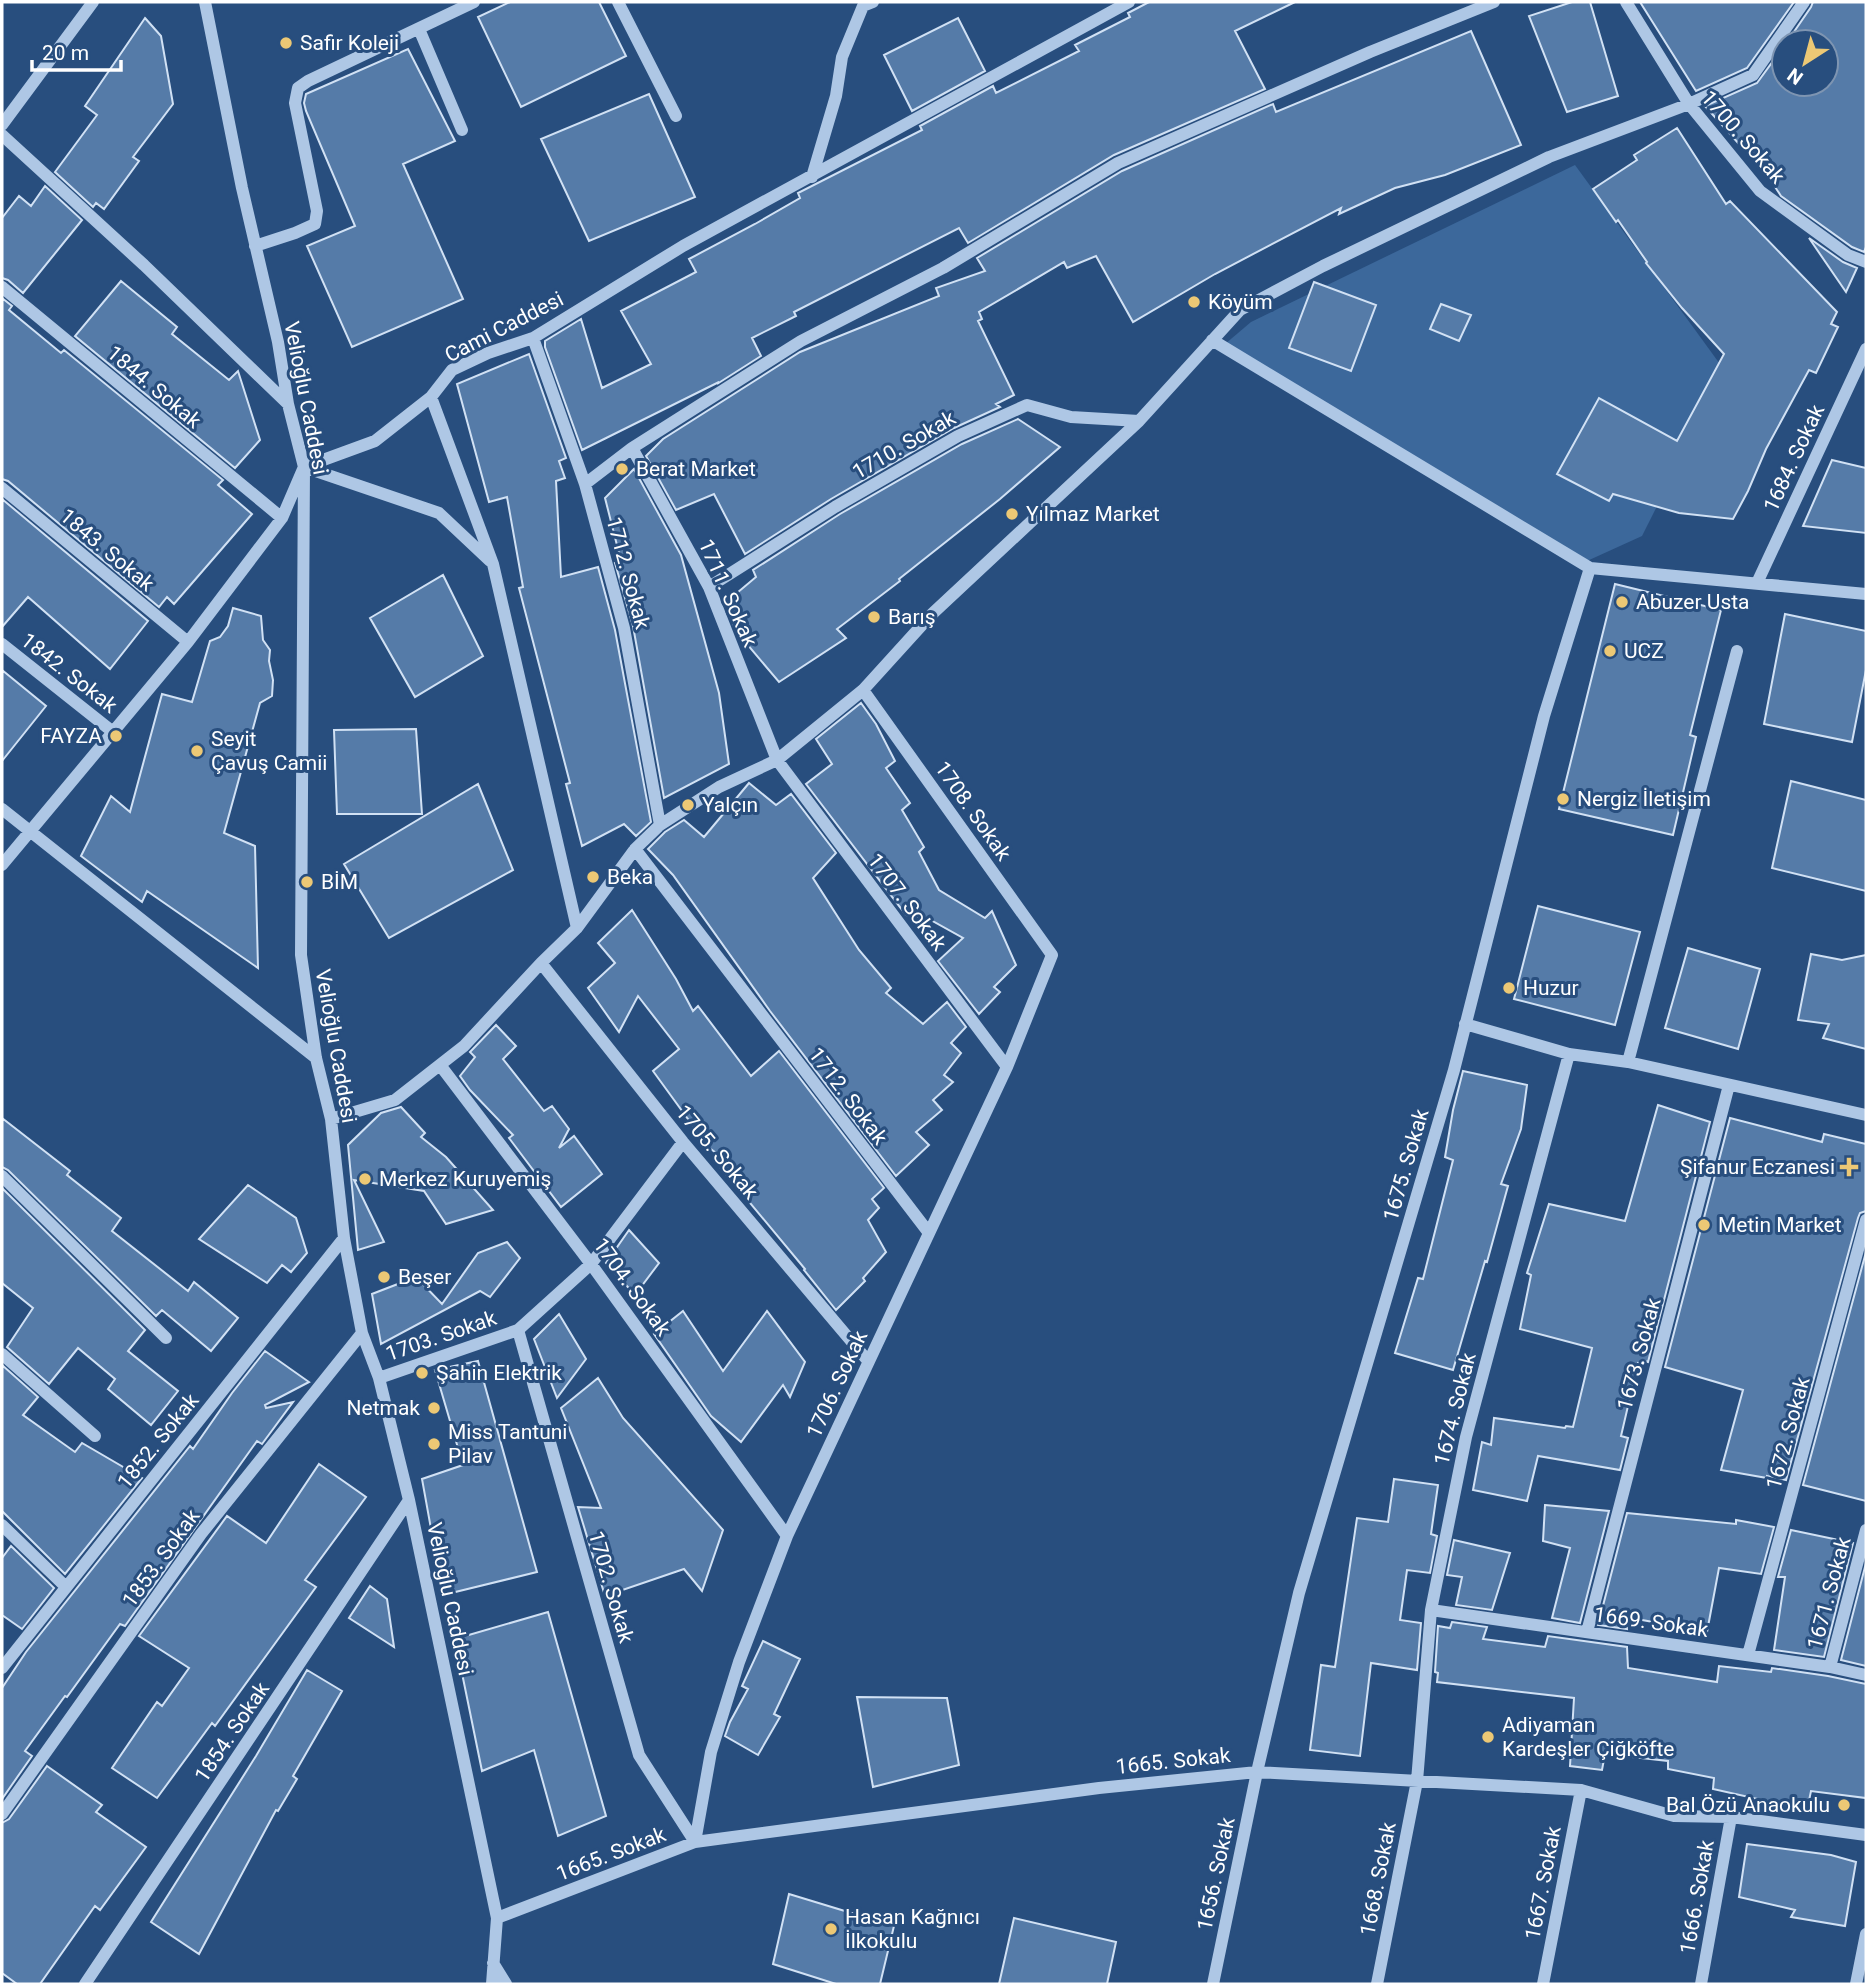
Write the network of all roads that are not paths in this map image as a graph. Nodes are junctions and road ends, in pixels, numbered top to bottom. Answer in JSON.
{"nodes":[{"id":1,"x":93,"y":2,"type":"edge"},
{"id":2,"x":205,"y":2,"type":"edge"},
{"id":3,"x":474,"y":2,"type":"edge"},
{"id":4,"x":618,"y":2,"type":"edge"},
{"id":5,"x":1129,"y":2,"type":"edge"},
{"id":6,"x":1494,"y":2,"type":"edge"},
{"id":7,"x":1626,"y":2,"type":"edge"},
{"id":8,"x":1804,"y":2,"type":"edge"},
{"id":9,"x":866,"y":3,"type":"edge"},
{"id":10,"x":419,"y":29,"type":"junction"},
{"id":11,"x":1689,"y":104,"type":"junction"},
{"id":12,"x":676,"y":116,"type":"dead end"},
{"id":13,"x":2,"y":125,"type":"edge"},
{"id":14,"x":462,"y":130,"type":"dead end"},
{"id":15,"x":2,"y":135,"type":"edge"},
{"id":16,"x":812,"y":177,"type":"junction"},
{"id":17,"x":255,"y":246,"type":"junction"},
{"id":18,"x":1866,"y":262,"type":"edge"},
{"id":19,"x":2,"y":287,"type":"edge"},
{"id":20,"x":533,"y":338,"type":"junction"},
{"id":21,"x":1212,"y":340,"type":"junction"},
{"id":22,"x":1866,"y":349,"type":"edge"},
{"id":23,"x":431,"y":397,"type":"junction"},
{"id":24,"x":288,"y":404,"type":"junction"},
{"id":25,"x":1139,"y":421,"type":"junction"},
{"id":26,"x":632,"y":449,"type":"junction"},
{"id":27,"x":304,"y":467,"type":"junction"},
{"id":28,"x":585,"y":484,"type":"junction"},
{"id":29,"x":2,"y":488,"type":"edge"},
{"id":30,"x":282,"y":518,"type":"junction"},
{"id":31,"x":493,"y":564,"type":"junction"},
{"id":32,"x":1590,"y":568,"type":"junction"},
{"id":33,"x":1757,"y":583,"type":"junction"},
{"id":34,"x":709,"y":587,"type":"junction"},
{"id":35,"x":1866,"y":594,"type":"edge"},
{"id":36,"x":188,"y":642,"type":"junction"},
{"id":37,"x":2,"y":644,"type":"edge"},
{"id":38,"x":1737,"y":651,"type":"dead end"},
{"id":39,"x":863,"y":690,"type":"junction"},
{"id":40,"x":113,"y":732,"type":"junction"},
{"id":41,"x":777,"y":760,"type":"junction"},
{"id":42,"x":2,"y":809,"type":"edge"},
{"id":43,"x":660,"y":825,"type":"junction"},
{"id":44,"x":30,"y":831,"type":"junction"},
{"id":45,"x":635,"y":849,"type":"junction"},
{"id":46,"x":2,"y":865,"type":"edge"},
{"id":47,"x":577,"y":928,"type":"junction"},
{"id":48,"x":1052,"y":955,"type":"joint"},
{"id":49,"x":541,"y":963,"type":"junction"},
{"id":50,"x":1465,"y":1024,"type":"junction"},
{"id":51,"x":1569,"y":1054,"type":"junction"},
{"id":52,"x":316,"y":1058,"type":"junction"},
{"id":53,"x":1628,"y":1062,"type":"junction"},
{"id":54,"x":440,"y":1065,"type":"junction"},
{"id":55,"x":1007,"y":1067,"type":"junction"},
{"id":56,"x":1729,"y":1085,"type":"junction"},
{"id":57,"x":1866,"y":1115,"type":"edge"},
{"id":58,"x":331,"y":1119,"type":"junction"},
{"id":59,"x":683,"y":1142,"type":"junction"},
{"id":60,"x":2,"y":1176,"type":"edge"},
{"id":61,"x":1866,"y":1220,"type":"edge"},
{"id":62,"x":929,"y":1233,"type":"junction"},
{"id":63,"x":344,"y":1238,"type":"junction"},
{"id":64,"x":591,"y":1264,"type":"junction"},
{"id":65,"x":518,"y":1330,"type":"junction"},
{"id":66,"x":362,"y":1333,"type":"junction"},
{"id":67,"x":166,"y":1338,"type":"dead end"},
{"id":68,"x":2,"y":1354,"type":"edge"},
{"id":69,"x":868,"y":1361,"type":"junction"},
{"id":70,"x":379,"y":1378,"type":"junction"},
{"id":71,"x":95,"y":1436,"type":"dead end"},
{"id":72,"x":409,"y":1500,"type":"junction"},
{"id":73,"x":2,"y":1525,"type":"edge"},
{"id":74,"x":1866,"y":1530,"type":"edge"},
{"id":75,"x":787,"y":1536,"type":"junction"},
{"id":76,"x":66,"y":1587,"type":"junction"},
{"id":77,"x":1431,"y":1610,"type":"junction"},
{"id":78,"x":1587,"y":1632,"type":"junction"},
{"id":79,"x":1748,"y":1655,"type":"junction"},
{"id":80,"x":1830,"y":1667,"type":"junction"},
{"id":81,"x":2,"y":1668,"type":"edge"},
{"id":82,"x":1866,"y":1675,"type":"edge"},
{"id":83,"x":1257,"y":1772,"type":"junction"},
{"id":84,"x":1417,"y":1781,"type":"junction"},
{"id":85,"x":1581,"y":1790,"type":"junction"},
{"id":86,"x":2,"y":1814,"type":"edge"},
{"id":87,"x":1731,"y":1817,"type":"junction"},
{"id":88,"x":1866,"y":1835,"type":"edge"},
{"id":89,"x":695,"y":1842,"type":"junction"},
{"id":90,"x":497,"y":1918,"type":"junction"},
{"id":91,"x":1866,"y":1934,"type":"edge"},
{"id":92,"x":493,"y":1963,"type":"junction"},
{"id":93,"x":85,"y":1984,"type":"edge"},
{"id":94,"x":492,"y":1984,"type":"edge"},
{"id":95,"x":506,"y":1984,"type":"edge"},
{"id":96,"x":1213,"y":1984,"type":"edge"},
{"id":97,"x":1377,"y":1984,"type":"edge"},
{"id":98,"x":1543,"y":1984,"type":"edge"},
{"id":99,"x":1701,"y":1984,"type":"edge"},
{"id":100,"x":1856,"y":1984,"type":"edge"}],
"edges":[{"from":1,"to":13,"type":"street"},
{"from":2,"to":17,"type":"street","name":"Velioğlu Caddesi"},
{"from":3,"to":10,"type":"street"},
{"from":4,"to":12,"type":"street"},
{"from":5,"to":16,"type":"street","name":"Cami Caddesi"},
{"from":6,"to":26,"type":"street"},
{"from":7,"to":11,"type":"street","name":"1700. Sokak"},
{"from":8,"to":11,"type":"street"},
{"from":9,"to":16,"type":"street"},
{"from":10,"to":14,"type":"street"},
{"from":10,"to":17,"type":"street"},
{"from":11,"to":18,"type":"street","name":"1700. Sokak"},
{"from":11,"to":21,"type":"street"},
{"from":15,"to":24,"type":"street"},
{"from":16,"to":20,"type":"street","name":"Cami Caddesi"},
{"from":17,"to":24,"type":"street","name":"Velioğlu Caddesi"},
{"from":19,"to":30,"type":"street","name":"1844. Sokak"},
{"from":20,"to":23,"type":"street","name":"Cami Caddesi"},
{"from":20,"to":28,"type":"street","name":"1712. Sokak"},
{"from":21,"to":25,"type":"street"},
{"from":21,"to":32,"type":"street"},
{"from":22,"to":33,"type":"street","name":"1684. Sokak"},
{"from":23,"to":27,"type":"street","name":"Cami Caddesi"},
{"from":23,"to":31,"type":"street"},
{"from":24,"to":27,"type":"street","name":"Velioğlu Caddesi"},
{"from":25,"to":34,"type":"street","name":"1710. Sokak"},
{"from":25,"to":39,"type":"street"},
{"from":26,"to":28,"type":"street"},
{"from":26,"to":34,"type":"street","name":"1711. Sokak"},
{"from":27,"to":30,"type":"street"},
{"from":27,"to":31,"type":"street"},
{"from":27,"to":52,"type":"street","name":"Velioğlu Caddesi"},
{"from":28,"to":43,"type":"street","name":"1712. Sokak"},
{"from":29,"to":36,"type":"street","name":"1843. Sokak"},
{"from":30,"to":36,"type":"street"},
{"from":31,"to":47,"type":"street"},
{"from":32,"to":33,"type":"street"},
{"from":32,"to":50,"type":"street","name":"1675. Sokak"},
{"from":33,"to":35,"type":"street"},
{"from":34,"to":41,"type":"street","name":"1711. Sokak"},
{"from":36,"to":40,"type":"street"},
{"from":37,"to":40,"type":"street","name":"1842. Sokak"},
{"from":38,"to":53,"type":"street"},
{"from":39,"to":41,"type":"street"},
{"from":39,"to":48,"type":"street","name":"1708. Sokak"},
{"from":40,"to":44,"type":"street"},
{"from":41,"to":43,"type":"street"},
{"from":41,"to":55,"type":"street","name":"1707. Sokak"},
{"from":42,"to":44,"type":"street"},
{"from":43,"to":45,"type":"street"},
{"from":44,"to":46,"type":"street"},
{"from":44,"to":52,"type":"street"},
{"from":45,"to":47,"type":"street"},
{"from":45,"to":62,"type":"street","name":"1712. Sokak"},
{"from":47,"to":49,"type":"street"},
{"from":48,"to":55,"type":"street","name":"1706. Sokak"},
{"from":49,"to":54,"type":"street"},
{"from":49,"to":59,"type":"street","name":"1705. Sokak"},
{"from":50,"to":51,"type":"street"},
{"from":50,"to":83,"type":"street","name":"1675. Sokak"},
{"from":51,"to":53,"type":"street"},
{"from":51,"to":77,"type":"street","name":"1674. Sokak"},
{"from":52,"to":58,"type":"street","name":"Velioğlu Caddesi"},
{"from":53,"to":56,"type":"street"},
{"from":54,"to":58,"type":"street"},
{"from":54,"to":64,"type":"street","name":"1704. Sokak"},
{"from":55,"to":62,"type":"street","name":"1706. Sokak"},
{"from":56,"to":57,"type":"street"},
{"from":56,"to":78,"type":"street","name":"1673. Sokak"},
{"from":58,"to":63,"type":"street","name":"Velioğlu Caddesi"},
{"from":59,"to":64,"type":"street","name":"1703. Sokak"},
{"from":59,"to":69,"type":"street","name":"1705. Sokak"},
{"from":60,"to":67,"type":"street"},
{"from":61,"to":79,"type":"street","name":"1672. Sokak"},
{"from":62,"to":69,"type":"street","name":"1706. Sokak"},
{"from":63,"to":66,"type":"street","name":"Velioğlu Caddesi"},
{"from":63,"to":76,"type":"street","name":"1852. Sokak"},
{"from":64,"to":65,"type":"street","name":"1703. Sokak"},
{"from":64,"to":75,"type":"street","name":"1704. Sokak"},
{"from":65,"to":70,"type":"street","name":"1703. Sokak"},
{"from":65,"to":89,"type":"street","name":"1702. Sokak"},
{"from":66,"to":70,"type":"street","name":"Velioğlu Caddesi"},
{"from":66,"to":86,"type":"street","name":"1853. Sokak"},
{"from":68,"to":71,"type":"street"},
{"from":69,"to":75,"type":"street","name":"1706. Sokak"},
{"from":70,"to":72,"type":"street","name":"Velioğlu Caddesi"},
{"from":72,"to":90,"type":"street","name":"Velioğlu Caddesi"},
{"from":72,"to":93,"type":"street","name":"1854. Sokak"},
{"from":73,"to":76,"type":"street"},
{"from":74,"to":80,"type":"street","name":"1671. Sokak"},
{"from":75,"to":89,"type":"street","name":"1706. Sokak"},
{"from":76,"to":81,"type":"street","name":"1852. Sokak"},
{"from":77,"to":78,"type":"street","name":"1669. Sokak"},
{"from":77,"to":84,"type":"street","name":"1674. Sokak"},
{"from":78,"to":79,"type":"street","name":"1669. Sokak"},
{"from":79,"to":80,"type":"street","name":"1669. Sokak"},
{"from":80,"to":82,"type":"street","name":"1669. Sokak"},
{"from":83,"to":84,"type":"street","name":"1665. Sokak"},
{"from":83,"to":89,"type":"street","name":"1665. Sokak"},
{"from":83,"to":96,"type":"street","name":"1656. Sokak"},
{"from":84,"to":85,"type":"street","name":"1665. Sokak"},
{"from":84,"to":97,"type":"street","name":"1668. Sokak"},
{"from":85,"to":87,"type":"street","name":"1665. Sokak"},
{"from":85,"to":98,"type":"street","name":"1667. Sokak"},
{"from":87,"to":88,"type":"street","name":"1665. Sokak"},
{"from":87,"to":99,"type":"street","name":"1666. Sokak"},
{"from":89,"to":90,"type":"street","name":"1665. Sokak"},
{"from":90,"to":92,"type":"street","name":"Velioğlu Caddesi"},
{"from":91,"to":100,"type":"street"},
{"from":92,"to":94,"type":"street","name":"Velioğlu Caddesi"},
{"from":92,"to":95,"type":"street"}]}
